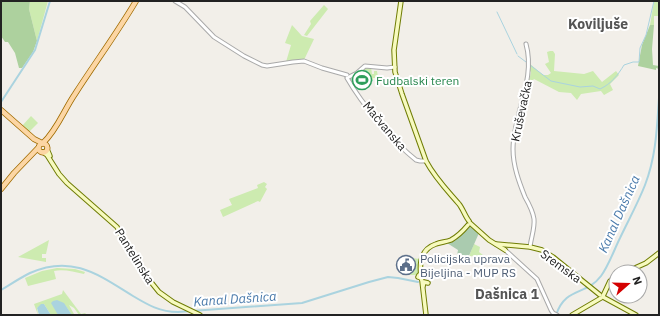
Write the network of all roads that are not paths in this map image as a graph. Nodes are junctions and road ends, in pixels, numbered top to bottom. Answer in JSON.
{"nodes":[{"id":1,"x":175,"y":1,"type":"edge"},
{"id":2,"x":401,"y":1,"type":"edge"},
{"id":3,"x":135,"y":2,"type":"edge"},
{"id":4,"x":526,"y":44,"type":"dead end"},
{"id":5,"x":395,"y":67,"type":"junction"},
{"id":6,"x":349,"y":76,"type":"junction"},
{"id":7,"x":1,"y":110,"type":"edge"},
{"id":8,"x":53,"y":130,"type":"junction"},
{"id":9,"x":28,"y":134,"type":"junction"},
{"id":10,"x":42,"y":143,"type":"junction"},
{"id":11,"x":38,"y":147,"type":"junction"},
{"id":12,"x":47,"y":148,"type":"junction"},
{"id":13,"x":42,"y":152,"type":"junction"},
{"id":14,"x":426,"y":160,"type":"junction"},
{"id":15,"x":24,"y":163,"type":"junction"},
{"id":16,"x":53,"y":165,"type":"junction"},
{"id":17,"x":1,"y":189,"type":"edge"},
{"id":18,"x":468,"y":223,"type":"junction"},
{"id":19,"x":530,"y":247,"type":"junction"},
{"id":20,"x":505,"y":248,"type":"junction"},
{"id":21,"x":659,"y":253,"type":"edge"},
{"id":22,"x":646,"y":264,"type":"edge"},
{"id":23,"x":421,"y":280,"type":"junction"},
{"id":24,"x":428,"y":283,"type":"dead end"},
{"id":25,"x":608,"y":284,"type":"edge"},
{"id":26,"x":601,"y":296,"type":"junction"},
{"id":27,"x":198,"y":314,"type":"edge"},
{"id":28,"x":556,"y":314,"type":"edge"},
{"id":29,"x":426,"y":315,"type":"edge"},
{"id":30,"x":572,"y":315,"type":"edge"},
{"id":31,"x":636,"y":315,"type":"edge"}],
"edges":[{"from":1,"to":6,"type":"street","name":"Mačvanska"},
{"from":2,"to":5,"type":"main road"},
{"from":3,"to":8,"type":"main road"},
{"from":4,"to":19,"type":"street","name":"Kruševačka"},
{"from":5,"to":6,"type":"street"},
{"from":5,"to":14,"type":"main road"},
{"from":6,"to":14,"type":"street","name":"Mačvanska"},
{"from":7,"to":9,"type":"main road"},
{"from":8,"to":10,"type":"main road"},
{"from":8,"to":12,"type":"main road"},
{"from":9,"to":10,"type":"main road"},
{"from":9,"to":11,"type":"main road"},
{"from":10,"to":11,"type":"main road"},
{"from":10,"to":12,"type":"main road"},
{"from":11,"to":13,"type":"main road"},
{"from":11,"to":15,"type":"main road"},
{"from":12,"to":13,"type":"main road"},
{"from":12,"to":16,"type":"main road"},
{"from":13,"to":15,"type":"main road"},
{"from":13,"to":16,"type":"main road","name":"Pantelinska"},
{"from":14,"to":18,"type":"main road"},
{"from":15,"to":17,"type":"main road"},
{"from":16,"to":27,"type":"main road","name":"Pantelinska"},
{"from":18,"to":20,"type":"main road"},
{"from":18,"to":23,"type":"main road"},
{"from":19,"to":20,"type":"main road","name":"Sremska"},
{"from":19,"to":26,"type":"main road","name":"Sremska"},
{"from":20,"to":28,"type":"street"},
{"from":21,"to":22,"type":"main road"},
{"from":23,"to":24,"type":"main road"},
{"from":23,"to":29,"type":"main road"},
{"from":25,"to":26,"type":"main road"},
{"from":26,"to":30,"type":"main road"},
{"from":26,"to":31,"type":"main road","name":"Sremska"}]}
